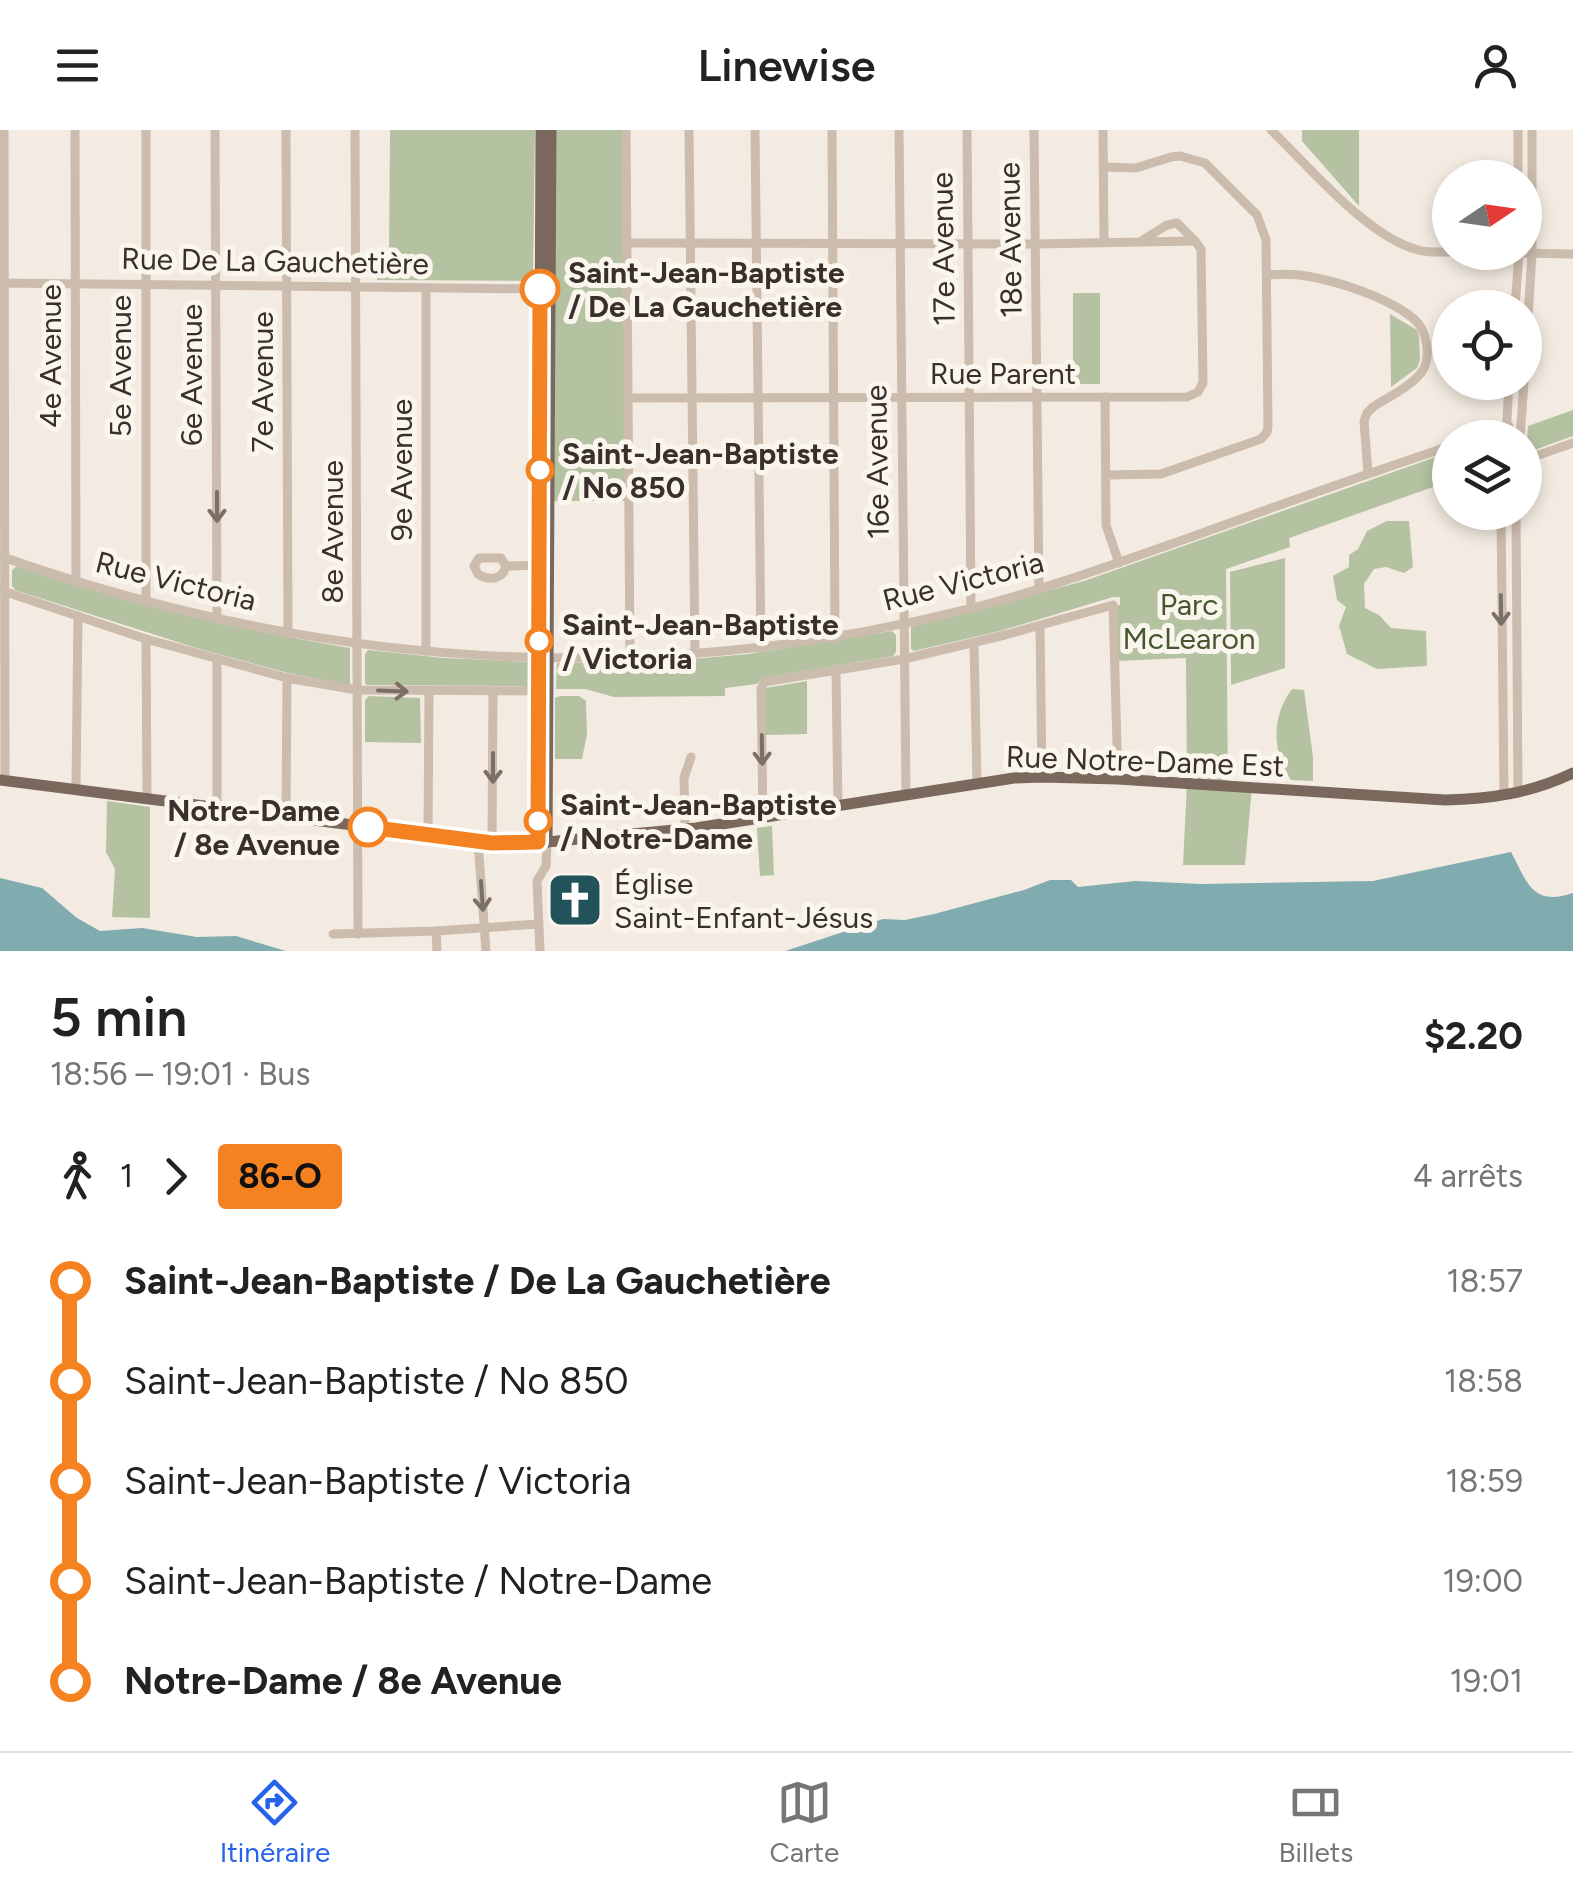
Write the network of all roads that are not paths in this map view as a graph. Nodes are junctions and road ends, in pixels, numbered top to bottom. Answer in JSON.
{"nodes":[{"id":1,"x":4,"y":130,"type":"edge"},
{"id":2,"x":75,"y":130,"type":"edge"},
{"id":3,"x":146,"y":130,"type":"edge"},
{"id":4,"x":216,"y":130,"type":"edge"},
{"id":5,"x":286,"y":130,"type":"edge"},
{"id":6,"x":356,"y":130,"type":"edge"},
{"id":7,"x":541,"y":130,"type":"edge"},
{"id":8,"x":550,"y":130,"type":"edge"},
{"id":9,"x":626,"y":130,"type":"edge"},
{"id":10,"x":689,"y":130,"type":"edge"},
{"id":11,"x":755,"y":130,"type":"edge"},
{"id":12,"x":832,"y":130,"type":"edge"},
{"id":13,"x":899,"y":130,"type":"edge"},
{"id":14,"x":966,"y":130,"type":"edge"},
{"id":15,"x":1034,"y":130,"type":"edge"},
{"id":16,"x":1103,"y":130,"type":"edge"},
{"id":17,"x":1272,"y":130,"type":"edge"},
{"id":18,"x":1518,"y":130,"type":"edge"},
{"id":19,"x":1532,"y":130,"type":"edge"},
{"id":20,"x":1518,"y":152,"type":"junction"},
{"id":21,"x":1532,"y":153,"type":"junction"},
{"id":22,"x":1518,"y":160,"type":"edge"},
{"id":23,"x":1532,"y":160,"type":"edge"},
{"id":24,"x":1104,"y":168,"type":"junction"},
{"id":25,"x":1141,"y":241,"type":"junction"},
{"id":26,"x":1195,"y":241,"type":"junction"},
{"id":27,"x":1104,"y":242,"type":"junction"},
{"id":28,"x":626,"y":243,"type":"junction"},
{"id":29,"x":690,"y":243,"type":"junction"},
{"id":30,"x":756,"y":243,"type":"junction"},
{"id":31,"x":900,"y":243,"type":"junction"},
{"id":32,"x":832,"y":244,"type":"junction"},
{"id":33,"x":968,"y":244,"type":"junction"},
{"id":34,"x":1035,"y":244,"type":"junction"},
{"id":35,"x":1432,"y":252,"type":"edge"},
{"id":36,"x":1542,"y":254,"type":"edge"},
{"id":37,"x":1573,"y":254,"type":"edge"},
{"id":38,"x":1266,"y":274,"type":"junction"},
{"id":39,"x":2,"y":284,"type":"edge"},
{"id":40,"x":76,"y":284,"type":"junction"},
{"id":41,"x":145,"y":284,"type":"junction"},
{"id":42,"x":216,"y":285,"type":"junction"},
{"id":43,"x":286,"y":286,"type":"junction"},
{"id":44,"x":356,"y":287,"type":"junction"},
{"id":45,"x":426,"y":288,"type":"junction"},
{"id":46,"x":545,"y":289,"type":"junction"},
{"id":47,"x":759,"y":397,"type":"junction"},
{"id":48,"x":628,"y":398,"type":"junction"},
{"id":49,"x":693,"y":398,"type":"junction"},
{"id":50,"x":834,"y":398,"type":"junction"},
{"id":51,"x":901,"y":398,"type":"junction"},
{"id":52,"x":969,"y":398,"type":"junction"},
{"id":53,"x":1037,"y":398,"type":"junction"},
{"id":54,"x":1104,"y":398,"type":"junction"},
{"id":55,"x":1573,"y":444,"type":"edge"},
{"id":56,"x":1432,"y":452,"type":"edge"},
{"id":57,"x":1542,"y":454,"type":"edge"},
{"id":58,"x":1368,"y":474,"type":"junction"},
{"id":59,"x":1106,"y":475,"type":"junction"},
{"id":60,"x":1501,"y":530,"type":"edge"},
{"id":61,"x":1516,"y":530,"type":"edge"},
{"id":62,"x":2,"y":557,"type":"edge"},
{"id":63,"x":1119,"y":563,"type":"junction"},
{"id":64,"x":544,"y":565,"type":"junction"},
{"id":65,"x":506,"y":566,"type":"dead end"},
{"id":66,"x":1501,"y":580,"type":"junction"},
{"id":67,"x":1516,"y":580,"type":"junction"},
{"id":68,"x":76,"y":582,"type":"junction"},
{"id":69,"x":1038,"y":590,"type":"junction"},
{"id":70,"x":3,"y":591,"type":"edge"},
{"id":71,"x":146,"y":602,"type":"junction"},
{"id":72,"x":971,"y":608,"type":"junction"},
{"id":73,"x":78,"y":616,"type":"junction"},
{"id":74,"x":217,"y":620,"type":"junction"},
{"id":75,"x":904,"y":623,"type":"junction"},
{"id":76,"x":1040,"y":626,"type":"junction"},
{"id":77,"x":288,"y":634,"type":"junction"},
{"id":78,"x":835,"y":638,"type":"junction"},
{"id":79,"x":146,"y":639,"type":"junction"},
{"id":80,"x":974,"y":643,"type":"junction"},
{"id":81,"x":357,"y":644,"type":"junction"},
{"id":82,"x":761,"y":648,"type":"junction"},
{"id":83,"x":426,"y":651,"type":"junction"},
{"id":84,"x":694,"y":654,"type":"junction"},
{"id":85,"x":544,"y":658,"type":"junction"},
{"id":86,"x":630,"y":658,"type":"junction"},
{"id":87,"x":904,"y":659,"type":"junction"},
{"id":88,"x":217,"y":660,"type":"junction"},
{"id":89,"x":836,"y":671,"type":"junction"},
{"id":90,"x":287,"y":678,"type":"junction"},
{"id":91,"x":357,"y":690,"type":"junction"},
{"id":92,"x":544,"y":691,"type":"junction"},
{"id":93,"x":428,"y":692,"type":"junction"},
{"id":94,"x":493,"y":692,"type":"junction"},
{"id":95,"x":691,"y":757,"type":"dead end"},
{"id":96,"x":1573,"y":773,"type":"edge"},
{"id":97,"x":1042,"y":776,"type":"junction"},
{"id":98,"x":1118,"y":778,"type":"junction"},
{"id":99,"x":3,"y":780,"type":"edge"},
{"id":100,"x":978,"y":783,"type":"junction"},
{"id":101,"x":76,"y":788,"type":"junction"},
{"id":102,"x":1518,"y":793,"type":"junction"},
{"id":103,"x":906,"y":794,"type":"junction"},
{"id":104,"x":1504,"y":795,"type":"junction"},
{"id":105,"x":147,"y":798,"type":"junction"},
{"id":106,"x":838,"y":806,"type":"junction"},
{"id":107,"x":217,"y":807,"type":"junction"},
{"id":108,"x":286,"y":816,"type":"junction"},
{"id":109,"x":763,"y":818,"type":"junction"},
{"id":110,"x":358,"y":825,"type":"junction"},
{"id":111,"x":686,"y":829,"type":"junction"},
{"id":112,"x":428,"y":835,"type":"junction"},
{"id":113,"x":478,"y":841,"type":"junction"},
{"id":114,"x":543,"y":842,"type":"junction"},
{"id":115,"x":492,"y":843,"type":"junction"},
{"id":116,"x":539,"y":924,"type":"junction"},
{"id":117,"x":484,"y":928,"type":"junction"},
{"id":118,"x":436,"y":932,"type":"junction"},
{"id":119,"x":333,"y":934,"type":"dead end"},
{"id":120,"x":358,"y":934,"type":"junction"},
{"id":121,"x":437,"y":951,"type":"edge"},
{"id":122,"x":486,"y":951,"type":"edge"},
{"id":123,"x":540,"y":951,"type":"edge"}],
"edges":[{"from":1,"to":39,"type":"street"},
{"from":2,"to":40,"type":"street","name":"4e Avenue"},
{"from":3,"to":41,"type":"street","name":"5e Avenue"},
{"from":4,"to":42,"type":"street","name":"6e Avenue"},
{"from":5,"to":43,"type":"street","name":"7e Avenue"},
{"from":6,"to":44,"type":"street","name":"8e Avenue"},
{"from":7,"to":46,"type":"main road"},
{"from":8,"to":46,"type":"main road"},
{"from":9,"to":28,"type":"street"},
{"from":10,"to":29,"type":"street"},
{"from":11,"to":30,"type":"street"},
{"from":12,"to":32,"type":"street"},
{"from":13,"to":31,"type":"street","name":"16e Avenue"},
{"from":14,"to":33,"type":"street","name":"17e Avenue"},
{"from":15,"to":34,"type":"street","name":"18e Avenue"},
{"from":16,"to":24,"type":"street"},
{"from":17,"to":35,"type":"street"},
{"from":18,"to":20,"type":"street"},
{"from":19,"to":21,"type":"street"},
{"from":20,"to":21,"type":"street"},
{"from":20,"to":22,"type":"street"},
{"from":21,"to":23,"type":"street"},
{"from":24,"to":27,"type":"street"},
{"from":24,"to":38,"type":"street"},
{"from":25,"to":26,"type":"street"},
{"from":25,"to":26,"type":"street"},
{"from":25,"to":27,"type":"street"},
{"from":26,"to":54,"type":"street","name":"Rue Parent"},
{"from":27,"to":34,"type":"street"},
{"from":28,"to":29,"type":"street"},
{"from":28,"to":48,"type":"street"},
{"from":29,"to":30,"type":"street"},
{"from":29,"to":49,"type":"street"},
{"from":30,"to":32,"type":"street"},
{"from":30,"to":47,"type":"street"},
{"from":31,"to":32,"type":"street"},
{"from":31,"to":33,"type":"street"},
{"from":31,"to":51,"type":"street","name":"16e Avenue"},
{"from":32,"to":50,"type":"street"},
{"from":33,"to":34,"type":"street"},
{"from":33,"to":52,"type":"street","name":"17e Avenue"},
{"from":34,"to":53,"type":"street","name":"18e Avenue"},
{"from":36,"to":37,"type":"street"},
{"from":38,"to":58,"type":"street"},
{"from":38,"to":59,"type":"street"},
{"from":39,"to":40,"type":"street","name":"Rue De La Gauchetière"},
{"from":39,"to":62,"type":"street"},
{"from":40,"to":41,"type":"street","name":"Rue De La Gauchetière"},
{"from":40,"to":68,"type":"street","name":"4e Avenue"},
{"from":41,"to":42,"type":"street","name":"Rue De La Gauchetière"},
{"from":41,"to":71,"type":"street","name":"5e Avenue"},
{"from":42,"to":43,"type":"street","name":"Rue De La Gauchetière"},
{"from":42,"to":74,"type":"street","name":"6e Avenue","one_way":true},
{"from":43,"to":44,"type":"street","name":"Rue De La Gauchetière"},
{"from":43,"to":77,"type":"street","name":"7e Avenue"},
{"from":44,"to":45,"type":"street","name":"Rue De La Gauchetière"},
{"from":44,"to":81,"type":"street","name":"8e Avenue"},
{"from":45,"to":46,"type":"street","name":"Rue De La Gauchetière"},
{"from":45,"to":83,"type":"street","name":"9e Avenue"},
{"from":46,"to":64,"type":"main road"},
{"from":47,"to":49,"type":"street","name":"Rue Parent"},
{"from":47,"to":50,"type":"street","name":"Rue Parent"},
{"from":47,"to":82,"type":"street"},
{"from":48,"to":49,"type":"street","name":"Rue Parent"},
{"from":48,"to":86,"type":"street"},
{"from":49,"to":84,"type":"street"},
{"from":50,"to":51,"type":"street","name":"Rue Parent"},
{"from":50,"to":78,"type":"street"},
{"from":51,"to":52,"type":"street","name":"Rue Parent"},
{"from":51,"to":75,"type":"street","name":"16e Avenue"},
{"from":52,"to":53,"type":"street","name":"Rue Parent"},
{"from":52,"to":72,"type":"street","name":"17e Avenue"},
{"from":53,"to":54,"type":"street","name":"Rue Parent"},
{"from":53,"to":69,"type":"street","name":"18e Avenue"},
{"from":54,"to":59,"type":"street"},
{"from":55,"to":57,"type":"street"},
{"from":56,"to":58,"type":"street","name":"Rue Victoria"},
{"from":58,"to":63,"type":"street","name":"Rue Victoria"},
{"from":59,"to":63,"type":"street"},
{"from":60,"to":66,"type":"street"},
{"from":61,"to":67,"type":"street"},
{"from":62,"to":68,"type":"street","name":"Rue Victoria"},
{"from":62,"to":70,"type":"street"},
{"from":63,"to":69,"type":"street","name":"Rue Victoria"},
{"from":64,"to":65,"type":"street"},
{"from":64,"to":85,"type":"main road"},
{"from":66,"to":67,"type":"street"},
{"from":66,"to":104,"type":"street","one_way":true},
{"from":67,"to":102,"type":"street"},
{"from":68,"to":71,"type":"street","name":"Rue Victoria"},
{"from":69,"to":72,"type":"street","name":"Rue Victoria"},
{"from":70,"to":73,"type":"street"},
{"from":70,"to":99,"type":"street"},
{"from":71,"to":74,"type":"street","name":"Rue Victoria"},
{"from":72,"to":75,"type":"street","name":"Rue Victoria"},
{"from":73,"to":79,"type":"street"},
{"from":73,"to":101,"type":"street"},
{"from":74,"to":77,"type":"street","name":"Rue Victoria"},
{"from":75,"to":78,"type":"street","name":"Rue Victoria"},
{"from":75,"to":87,"type":"street","name":"16e Avenue"},
{"from":76,"to":80,"type":"street"},
{"from":76,"to":97,"type":"street"},
{"from":76,"to":98,"type":"street"},
{"from":77,"to":81,"type":"street","name":"Rue Victoria"},
{"from":78,"to":82,"type":"street","name":"Rue Victoria"},
{"from":79,"to":88,"type":"street"},
{"from":79,"to":105,"type":"street"},
{"from":80,"to":87,"type":"street"},
{"from":80,"to":100,"type":"street"},
{"from":81,"to":83,"type":"street","name":"Rue Victoria"},
{"from":81,"to":91,"type":"street","name":"8e Avenue"},
{"from":82,"to":84,"type":"street","name":"Rue Victoria"},
{"from":83,"to":85,"type":"street","name":"Rue Victoria"},
{"from":84,"to":86,"type":"street","name":"Rue Victoria"},
{"from":85,"to":86,"type":"street","name":"Rue Victoria"},
{"from":85,"to":92,"type":"main road"},
{"from":87,"to":89,"type":"street"},
{"from":87,"to":103,"type":"street","name":"16e Avenue"},
{"from":88,"to":90,"type":"street"},
{"from":88,"to":107,"type":"street"},
{"from":89,"to":106,"type":"street"},
{"from":89,"to":109,"type":"street","one_way":true},
{"from":90,"to":91,"type":"street"},
{"from":90,"to":108,"type":"street"},
{"from":91,"to":93,"type":"street","one_way":true},
{"from":91,"to":110,"type":"street","name":"8e Avenue"},
{"from":92,"to":94,"type":"street"},
{"from":92,"to":114,"type":"main road"},
{"from":93,"to":94,"type":"street"},
{"from":93,"to":112,"type":"street"},
{"from":94,"to":115,"type":"street","one_way":true},
{"from":95,"to":111,"type":"street"},
{"from":96,"to":102,"type":"main road","name":"Rue Notre-Dame Est"},
{"from":97,"to":98,"type":"main road","name":"Rue Notre-Dame Est"},
{"from":97,"to":100,"type":"main road","name":"Rue Notre-Dame Est"},
{"from":98,"to":104,"type":"main road","name":"Rue Notre-Dame Est"},
{"from":99,"to":101,"type":"main road","name":"Rue Notre-Dame Est"},
{"from":100,"to":103,"type":"main road","name":"Rue Notre-Dame Est"},
{"from":101,"to":105,"type":"main road","name":"Rue Notre-Dame Est"},
{"from":102,"to":104,"type":"main road","name":"Rue Notre-Dame Est"},
{"from":103,"to":106,"type":"main road","name":"Rue Notre-Dame Est"},
{"from":105,"to":107,"type":"main road","name":"Rue Notre-Dame Est"},
{"from":106,"to":109,"type":"main road","name":"Rue Notre-Dame Est"},
{"from":107,"to":108,"type":"main road","name":"Rue Notre-Dame Est"},
{"from":108,"to":110,"type":"main road","name":"Rue Notre-Dame Est"},
{"from":109,"to":111,"type":"main road","name":"Rue Notre-Dame Est"},
{"from":110,"to":112,"type":"main road","name":"Rue Notre-Dame Est"},
{"from":110,"to":120,"type":"street","name":"8e Avenue"},
{"from":111,"to":114,"type":"main road","name":"Rue Notre-Dame Est"},
{"from":112,"to":113,"type":"main road","name":"Rue Notre-Dame Est"},
{"from":113,"to":115,"type":"main road","name":"Rue Notre-Dame Est"},
{"from":113,"to":117,"type":"street","one_way":true},
{"from":114,"to":115,"type":"main road","name":"Rue Notre-Dame Est"},
{"from":114,"to":116,"type":"street"},
{"from":116,"to":117,"type":"street"},
{"from":116,"to":123,"type":"street"},
{"from":117,"to":118,"type":"street"},
{"from":117,"to":122,"type":"street"},
{"from":118,"to":120,"type":"street"},
{"from":118,"to":121,"type":"street"},
{"from":119,"to":120,"type":"street"}]}
